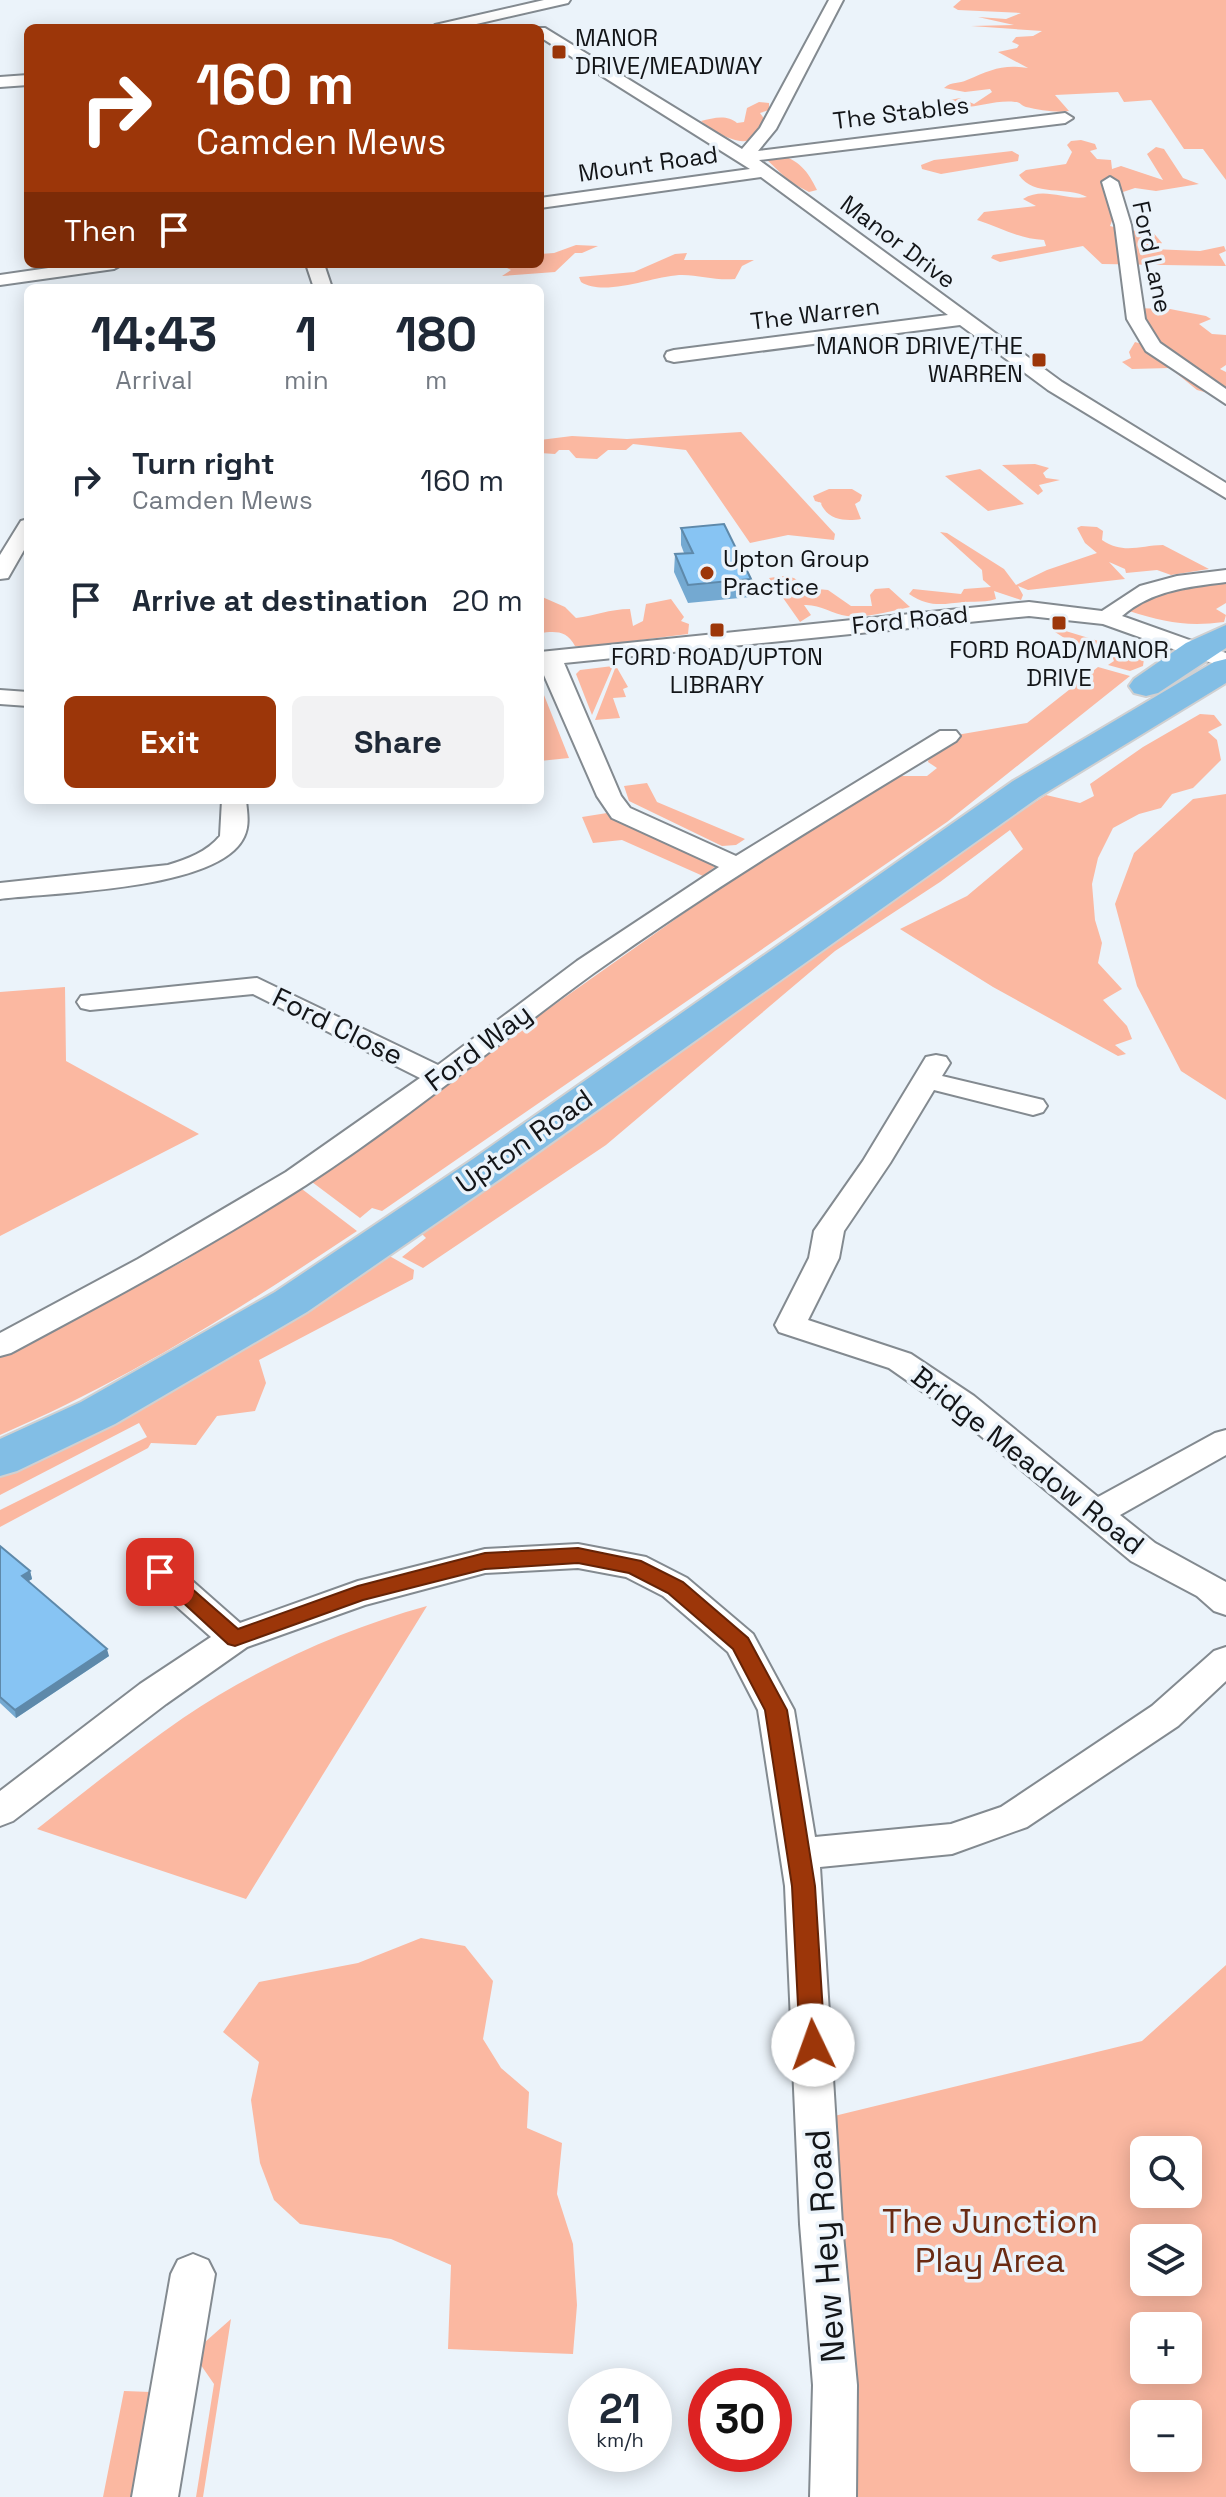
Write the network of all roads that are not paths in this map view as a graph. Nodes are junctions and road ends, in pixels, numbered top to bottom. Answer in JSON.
{"nodes":[{"id":1,"x":491,"y":0,"type":"edge"},
{"id":2,"x":563,"y":0,"type":"edge"},
{"id":3,"x":836,"y":0,"type":"edge"},
{"id":4,"x":511,"y":13,"type":"junction"},
{"id":5,"x":459,"y":24,"type":"edge"},
{"id":6,"x":528,"y":24,"type":"edge"},
{"id":7,"x":544,"y":33,"type":"edge"},
{"id":8,"x":24,"y":80,"type":"edge"},
{"id":9,"x":0,"y":82,"type":"edge"},
{"id":10,"x":1065,"y":118,"type":"dead end"},
{"id":11,"x":744,"y":157,"type":"junction"},
{"id":12,"x":763,"y":172,"type":"junction"},
{"id":13,"x":1110,"y":182,"type":"dead end"},
{"id":14,"x":544,"y":202,"type":"edge"},
{"id":15,"x":86,"y":268,"type":"edge"},
{"id":16,"x":0,"y":280,"type":"edge"},
{"id":17,"x":962,"y":319,"type":"junction"},
{"id":18,"x":674,"y":356,"type":"dead end"},
{"id":19,"x":1226,"y":398,"type":"edge"},
{"id":20,"x":1226,"y":492,"type":"edge"},
{"id":21,"x":24,"y":532,"type":"edge"},
{"id":22,"x":0,"y":573,"type":"edge"},
{"id":23,"x":1226,"y":576,"type":"edge"},
{"id":24,"x":1107,"y":618,"type":"junction"},
{"id":25,"x":1217,"y":649,"type":"edge"},
{"id":26,"x":545,"y":658,"type":"edge"},
{"id":27,"x":1226,"y":669,"type":"edge"},
{"id":28,"x":0,"y":697,"type":"edge"},
{"id":29,"x":24,"y":699,"type":"edge"},
{"id":30,"x":948,"y":736,"type":"dead end"},
{"id":31,"x":1026,"y":789,"type":"junction"},
{"id":32,"x":234,"y":804,"type":"edge"},
{"id":33,"x":738,"y":866,"type":"junction"},
{"id":34,"x":0,"y":891,"type":"edge"},
{"id":35,"x":90,"y":1002,"type":"dead end"},
{"id":36,"x":440,"y":1077,"type":"junction"},
{"id":37,"x":1033,"y":1106,"type":"dead end"},
{"id":38,"x":0,"y":1346,"type":"edge"},
{"id":39,"x":1226,"y":1441,"type":"edge"},
{"id":40,"x":0,"y":1459,"type":"edge"},
{"id":41,"x":1096,"y":1513,"type":"junction"},
{"id":42,"x":160,"y":1572,"type":"dead end"},
{"id":43,"x":1226,"y":1602,"type":"edge"},
{"id":44,"x":235,"y":1638,"type":"junction"},
{"id":45,"x":1226,"y":1660,"type":"edge"},
{"id":46,"x":0,"y":1811,"type":"edge"},
{"id":47,"x":799,"y":1854,"type":"junction"},
{"id":48,"x":193,"y":2274,"type":"dead end"},
{"id":49,"x":155,"y":2497,"type":"edge"},
{"id":50,"x":833,"y":2497,"type":"edge"}],
"edges":[{"from":1,"to":4,"type":"street"},
{"from":2,"to":4,"type":"street"},
{"from":3,"to":11,"type":"street"},
{"from":4,"to":5,"type":"street"},
{"from":4,"to":6,"type":"street"},
{"from":7,"to":11,"type":"street","name":"Manor Drive"},
{"from":8,"to":9,"type":"street"},
{"from":10,"to":11,"type":"street","name":"The Stables"},
{"from":11,"to":12,"type":"street","name":"Manor Drive"},
{"from":12,"to":14,"type":"street","name":"Mount Road"},
{"from":12,"to":17,"type":"street","name":"Manor Drive"},
{"from":13,"to":19,"type":"street","name":"Ford Lane"},
{"from":15,"to":16,"type":"street"},
{"from":17,"to":18,"type":"street","name":"The Warren"},
{"from":17,"to":20,"type":"street","name":"Manor Drive"},
{"from":21,"to":22,"type":"street"},
{"from":23,"to":24,"type":"street"},
{"from":24,"to":25,"type":"street","name":"Ford Road"},
{"from":24,"to":26,"type":"street","name":"Ford Road"},
{"from":25,"to":31,"type":"main road","name":"Upton Road"},
{"from":26,"to":33,"type":"street"},
{"from":27,"to":31,"type":"main road","name":"Upton Road"},
{"from":28,"to":29,"type":"street"},
{"from":30,"to":33,"type":"street","name":"Ford Way"},
{"from":31,"to":40,"type":"main road","name":"Upton Road"},
{"from":32,"to":34,"type":"street"},
{"from":33,"to":36,"type":"street","name":"Ford Way"},
{"from":35,"to":36,"type":"street","name":"Ford Close"},
{"from":36,"to":38,"type":"street","name":"Ford Way"},
{"from":37,"to":41,"type":"street","name":"Bridge Meadow Road"},
{"from":39,"to":41,"type":"street"},
{"from":41,"to":43,"type":"street","name":"Bridge Meadow Road"},
{"from":42,"to":44,"type":"street"},
{"from":44,"to":46,"type":"street","name":"New Hey Road"},
{"from":44,"to":47,"type":"street","name":"New Hey Road"},
{"from":45,"to":47,"type":"street"},
{"from":47,"to":50,"type":"street","name":"New Hey Road"},
{"from":48,"to":49,"type":"street"}]}
